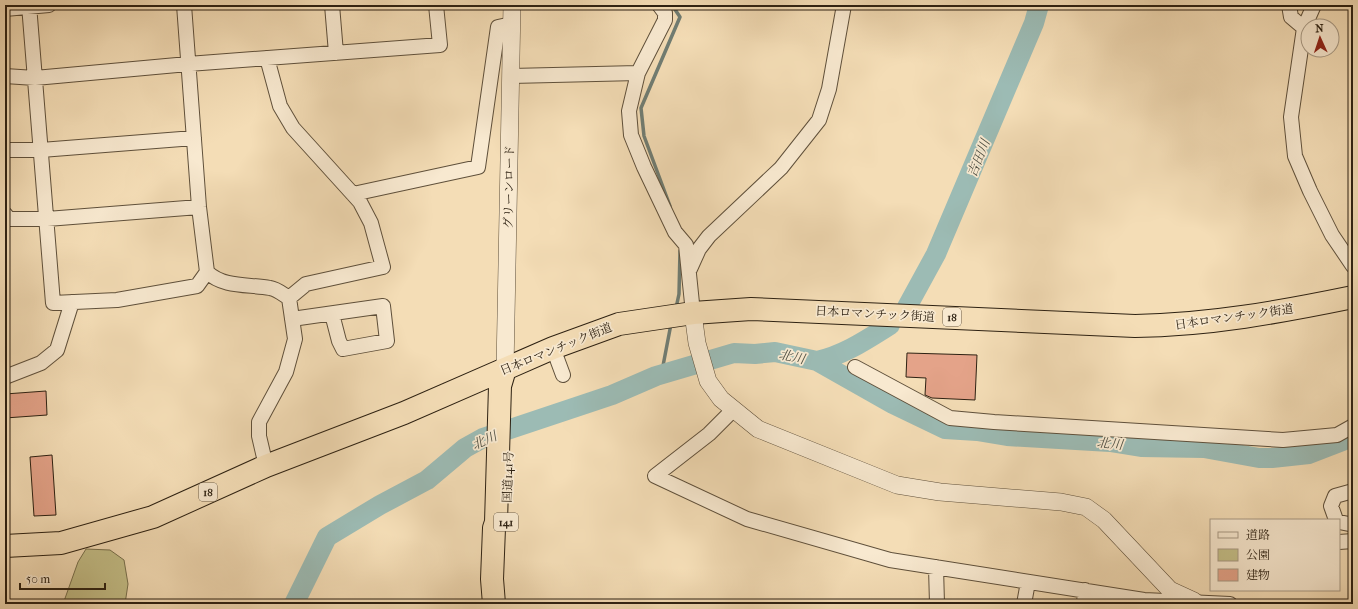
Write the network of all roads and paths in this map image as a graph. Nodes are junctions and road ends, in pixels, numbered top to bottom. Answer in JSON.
{"nodes":[{"id":1,"x":49,"y":5,"type":"edge"},
{"id":2,"x":184,"y":5,"type":"edge"},
{"id":3,"x":332,"y":5,"type":"edge"},
{"id":4,"x":436,"y":5,"type":"edge"},
{"id":5,"x":512,"y":5,"type":"edge"},
{"id":6,"x":659,"y":5,"type":"edge"},
{"id":7,"x":844,"y":5,"type":"edge"},
{"id":8,"x":1289,"y":5,"type":"edge"},
{"id":9,"x":1314,"y":5,"type":"edge"},
{"id":10,"x":29,"y":6,"type":"edge"},
{"id":11,"x":5,"y":9,"type":"edge"},
{"id":12,"x":1308,"y":18,"type":"edge"},
{"id":13,"x":512,"y":24,"type":"junction"},
{"id":14,"x":1300,"y":25,"type":"edge"},
{"id":15,"x":336,"y":53,"type":"junction"},
{"id":16,"x":1300,"y":55,"type":"edge"},
{"id":17,"x":267,"y":58,"type":"junction"},
{"id":18,"x":188,"y":64,"type":"junction"},
{"id":19,"x":638,"y":73,"type":"junction"},
{"id":20,"x":5,"y":76,"type":"edge"},
{"id":21,"x":511,"y":76,"type":"junction"},
{"id":22,"x":35,"y":78,"type":"junction"},
{"id":23,"x":194,"y":138,"type":"junction"},
{"id":24,"x":5,"y":150,"type":"edge"},
{"id":25,"x":41,"y":150,"type":"junction"},
{"id":26,"x":353,"y":194,"type":"junction"},
{"id":27,"x":199,"y":207,"type":"junction"},
{"id":28,"x":5,"y":214,"type":"edge"},
{"id":29,"x":47,"y":218,"type":"junction"},
{"id":30,"x":1353,"y":266,"type":"edge"},
{"id":31,"x":690,"y":270,"type":"junction"},
{"id":32,"x":207,"y":272,"type":"junction"},
{"id":33,"x":1353,"y":297,"type":"edge"},
{"id":34,"x":289,"y":298,"type":"junction"},
{"id":35,"x":72,"y":302,"type":"junction"},
{"id":36,"x":694,"y":313,"type":"junction"},
{"id":37,"x":332,"y":314,"type":"dead end"},
{"id":38,"x":292,"y":319,"type":"junction"},
{"id":39,"x":553,"y":348,"type":"junction"},
{"id":40,"x":855,"y":367,"type":"dead end"},
{"id":41,"x":505,"y":369,"type":"junction"},
{"id":42,"x":563,"y":375,"type":"dead end"},
{"id":43,"x":5,"y":377,"type":"edge"},
{"id":44,"x":733,"y":410,"type":"junction"},
{"id":45,"x":1353,"y":426,"type":"edge"},
{"id":46,"x":504,"y":441,"type":"junction"},
{"id":47,"x":266,"y":466,"type":"junction"},
{"id":48,"x":1353,"y":491,"type":"edge"},
{"id":49,"x":1336,"y":519,"type":"edge"},
{"id":50,"x":1340,"y":522,"type":"edge"},
{"id":51,"x":1353,"y":523,"type":"edge"},
{"id":52,"x":1353,"y":541,"type":"edge"},
{"id":53,"x":1340,"y":542,"type":"edge"},
{"id":54,"x":5,"y":546,"type":"edge"},
{"id":55,"x":936,"y":567,"type":"junction"},
{"id":56,"x":1028,"y":582,"type":"junction"},
{"id":57,"x":1084,"y":597,"type":"edge"},
{"id":58,"x":1194,"y":601,"type":"junction"},
{"id":59,"x":1144,"y":602,"type":"edge"},
{"id":60,"x":494,"y":604,"type":"edge"},
{"id":61,"x":500,"y":604,"type":"edge"},
{"id":62,"x":937,"y":604,"type":"edge"},
{"id":63,"x":1024,"y":604,"type":"edge"},
{"id":64,"x":1230,"y":604,"type":"edge"}],
"edges":[{"from":1,"to":10,"type":"street"},
{"from":2,"to":18,"type":"street"},
{"from":3,"to":15,"type":"street"},
{"from":4,"to":15,"type":"street"},
{"from":5,"to":13,"type":"street","name":"グリーンロード"},
{"from":6,"to":19,"type":"street"},
{"from":7,"to":31,"type":"street"},
{"from":8,"to":14,"type":"street"},
{"from":9,"to":12,"type":"street"},
{"from":10,"to":11,"type":"street"},
{"from":10,"to":22,"type":"street"},
{"from":13,"to":21,"type":"street","name":"グリーンロード"},
{"from":13,"to":26,"type":"street"},
{"from":15,"to":17,"type":"street"},
{"from":16,"to":30,"type":"street"},
{"from":17,"to":18,"type":"street"},
{"from":17,"to":26,"type":"street"},
{"from":18,"to":22,"type":"street"},
{"from":18,"to":23,"type":"street"},
{"from":19,"to":21,"type":"street"},
{"from":19,"to":31,"type":"street"},
{"from":20,"to":22,"type":"street"},
{"from":21,"to":41,"type":"street","name":"グリーンロード"},
{"from":22,"to":25,"type":"street"},
{"from":23,"to":25,"type":"street"},
{"from":23,"to":27,"type":"street"},
{"from":24,"to":25,"type":"street"},
{"from":25,"to":29,"type":"street"},
{"from":26,"to":34,"type":"street"},
{"from":27,"to":29,"type":"street"},
{"from":27,"to":32,"type":"street"},
{"from":28,"to":29,"type":"street"},
{"from":29,"to":35,"type":"street"},
{"from":31,"to":36,"type":"street"},
{"from":32,"to":34,"type":"street"},
{"from":32,"to":35,"type":"street"},
{"from":33,"to":36,"type":"highway","name":"日本ロマンチック街道","number":"18"},
{"from":34,"to":38,"type":"street"},
{"from":35,"to":43,"type":"street"},
{"from":36,"to":39,"type":"highway","name":"日本ロマンチック街道","number":"18"},
{"from":36,"to":44,"type":"street"},
{"from":37,"to":38,"type":"street"},
{"from":38,"to":47,"type":"street"},
{"from":39,"to":41,"type":"highway","name":"日本ロマンチック街道","number":"18"},
{"from":39,"to":42,"type":"street"},
{"from":40,"to":45,"type":"street"},
{"from":41,"to":46,"type":"highway","name":"国道141号","number":"141"},
{"from":41,"to":47,"type":"highway","name":"日本ロマンチック街道","number":"18"},
{"from":44,"to":55,"type":"street"},
{"from":44,"to":58,"type":"street"},
{"from":46,"to":60,"type":"highway","name":"国道141号","number":"141"},
{"from":46,"to":61,"type":"highway","name":"国道141号","number":"141"},
{"from":47,"to":54,"type":"highway","name":"日本ロマンチック街道","number":"18"},
{"from":48,"to":49,"type":"street"},
{"from":50,"to":51,"type":"street"},
{"from":52,"to":53,"type":"street"},
{"from":55,"to":56,"type":"street"},
{"from":55,"to":62,"type":"street"},
{"from":56,"to":57,"type":"street"},
{"from":56,"to":63,"type":"street"},
{"from":57,"to":59,"type":"street"},
{"from":58,"to":59,"type":"street"},
{"from":58,"to":64,"type":"street"}]}
